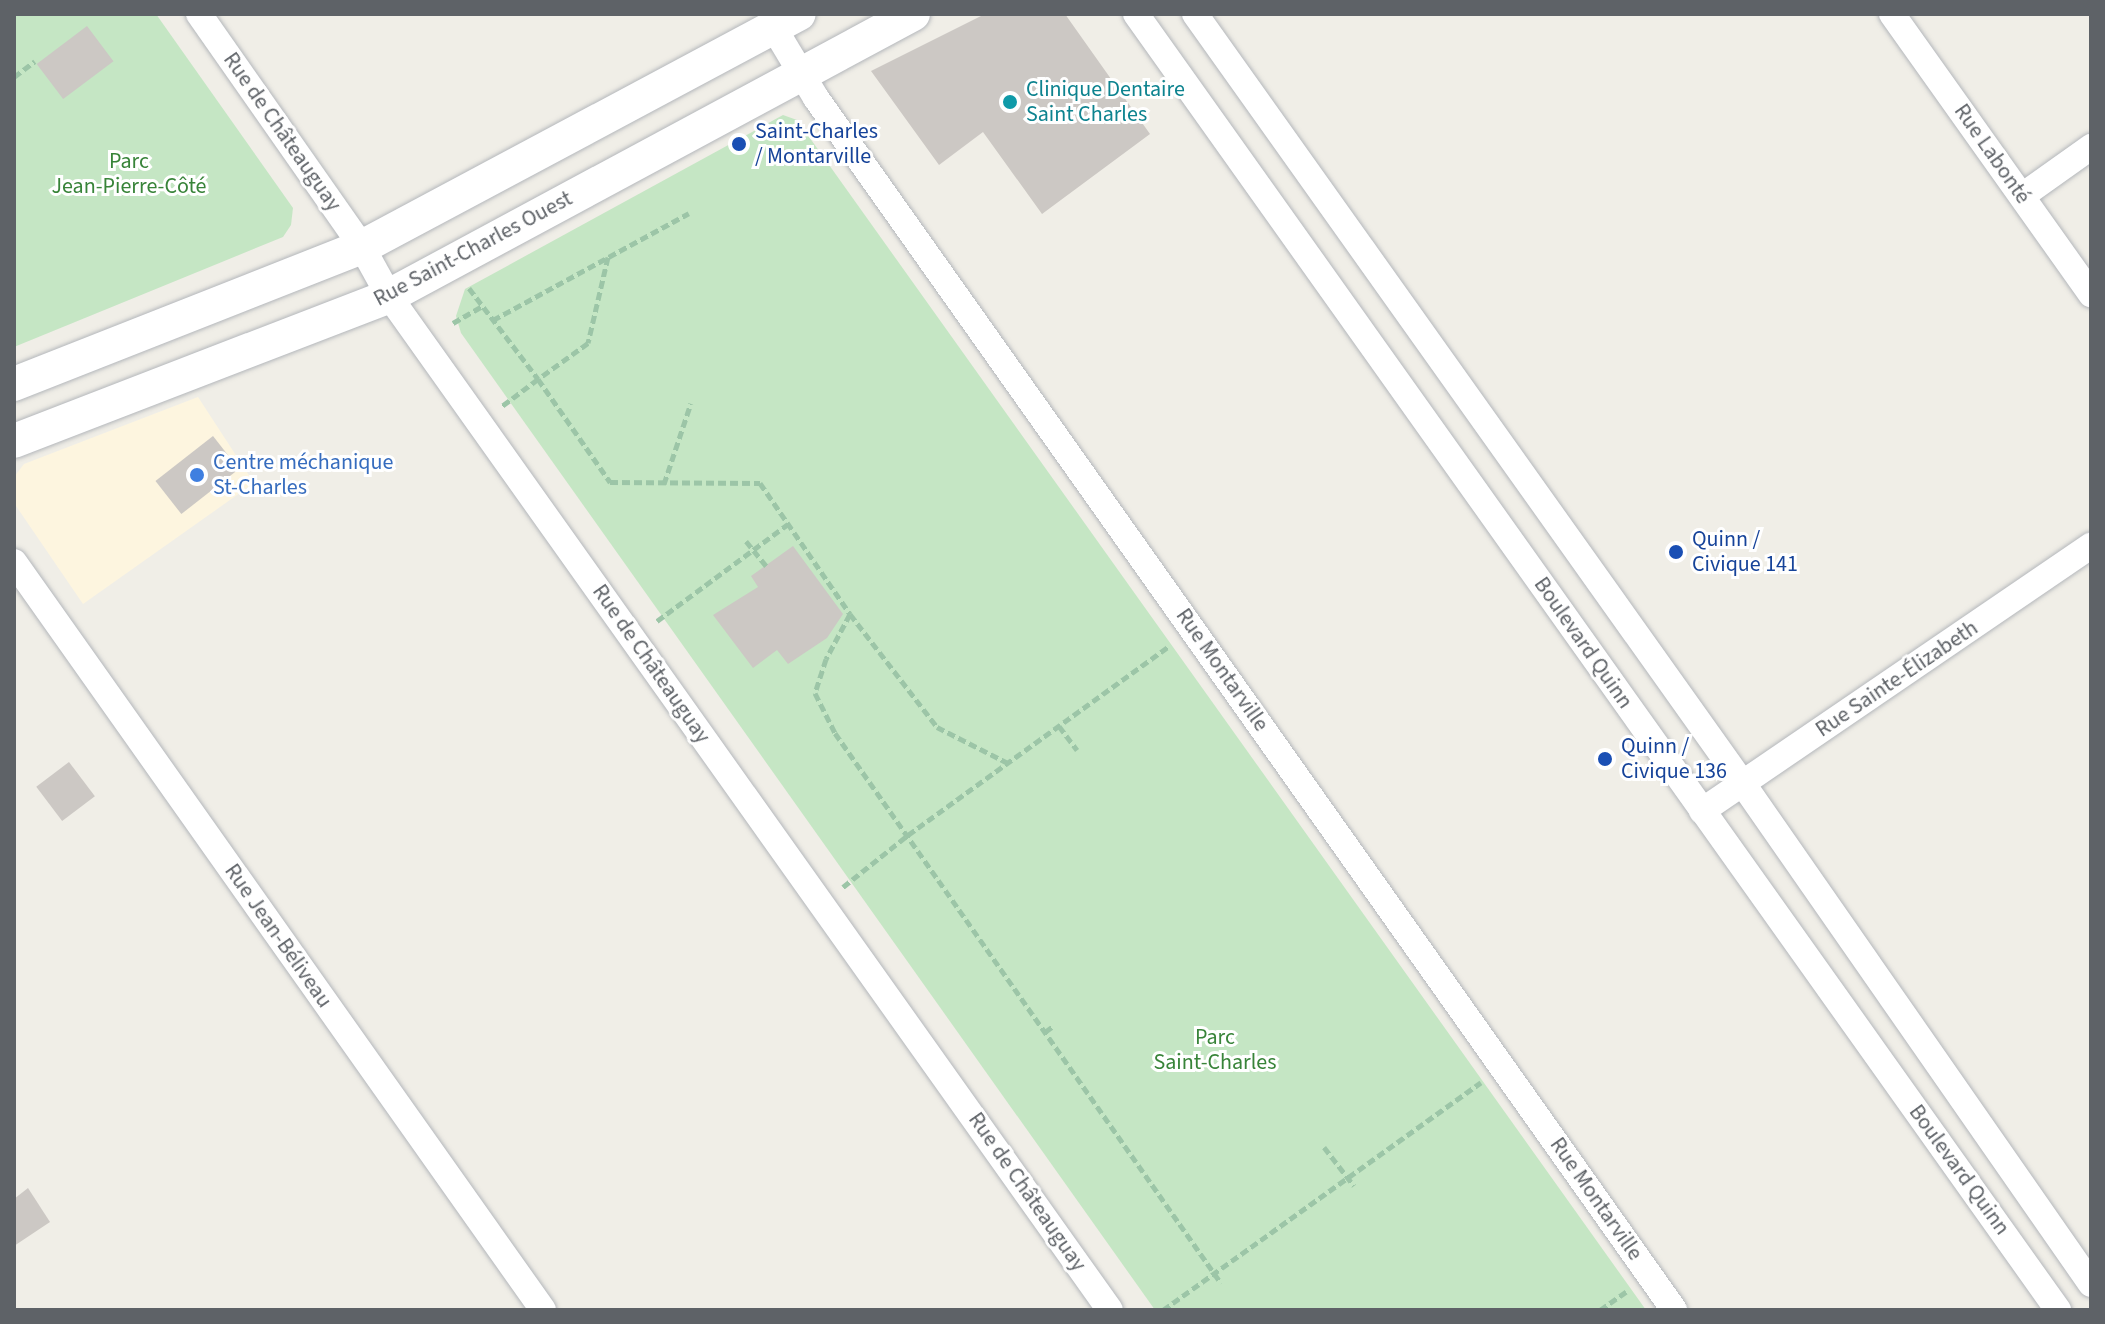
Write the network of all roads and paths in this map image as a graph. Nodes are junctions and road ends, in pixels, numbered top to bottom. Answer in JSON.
{"nodes":[{"id":1,"x":199,"y":14,"type":"edge"},
{"id":2,"x":913,"y":14,"type":"edge"},
{"id":3,"x":1136,"y":14,"type":"edge"},
{"id":4,"x":1195,"y":14,"type":"edge"},
{"id":5,"x":1892,"y":14,"type":"edge"},
{"id":6,"x":787,"y":21,"type":"edge"},
{"id":7,"x":35,"y":61,"type":"dead end"},
{"id":8,"x":800,"y":74,"type":"junction"},
{"id":9,"x":14,"y":77,"type":"edge"},
{"id":10,"x":2091,"y":147,"type":"edge"},
{"id":11,"x":2022,"y":196,"type":"junction"},
{"id":12,"x":689,"y":213,"type":"dead end"},
{"id":13,"x":362,"y":247,"type":"junction"},
{"id":14,"x":608,"y":257,"type":"junction"},
{"id":15,"x":467,"y":284,"type":"dead end"},
{"id":16,"x":2091,"y":294,"type":"edge"},
{"id":17,"x":389,"y":296,"type":"junction"},
{"id":18,"x":483,"y":306,"type":"junction"},
{"id":19,"x":493,"y":320,"type":"junction"},
{"id":20,"x":453,"y":323,"type":"dead end"},
{"id":21,"x":538,"y":379,"type":"junction"},
{"id":22,"x":14,"y":384,"type":"edge"},
{"id":23,"x":691,"y":403,"type":"dead end"},
{"id":24,"x":479,"y":423,"type":"junction"},
{"id":25,"x":14,"y":441,"type":"edge"},
{"id":26,"x":664,"y":484,"type":"junction"},
{"id":27,"x":788,"y":524,"type":"junction"},
{"id":28,"x":746,"y":541,"type":"dead end"},
{"id":29,"x":2091,"y":546,"type":"edge"},
{"id":30,"x":754,"y":550,"type":"junction"},
{"id":31,"x":14,"y":562,"type":"edge"},
{"id":32,"x":766,"y":566,"type":"dead end"},
{"id":33,"x":850,"y":614,"type":"junction"},
{"id":34,"x":1193,"y":628,"type":"junction"},
{"id":35,"x":633,"y":639,"type":"junction"},
{"id":36,"x":1059,"y":726,"type":"junction"},
{"id":37,"x":1077,"y":750,"type":"dead end"},
{"id":38,"x":1008,"y":763,"type":"junction"},
{"id":39,"x":1743,"y":784,"type":"junction"},
{"id":40,"x":1702,"y":811,"type":"junction"},
{"id":41,"x":908,"y":835,"type":"junction"},
{"id":42,"x":821,"y":904,"type":"junction"},
{"id":43,"x":1052,"y":1027,"type":"dead end"},
{"id":44,"x":1045,"y":1032,"type":"junction"},
{"id":45,"x":1502,"y":1067,"type":"junction"},
{"id":46,"x":1324,"y":1147,"type":"dead end"},
{"id":47,"x":1347,"y":1178,"type":"junction"},
{"id":48,"x":1354,"y":1186,"type":"dead end"},
{"id":49,"x":1214,"y":1274,"type":"junction"},
{"id":50,"x":1221,"y":1283,"type":"dead end"},
{"id":51,"x":2091,"y":1284,"type":"edge"},
{"id":52,"x":543,"y":1310,"type":"edge"},
{"id":53,"x":1110,"y":1310,"type":"edge"},
{"id":54,"x":1163,"y":1310,"type":"edge"},
{"id":55,"x":1674,"y":1310,"type":"edge"},
{"id":56,"x":2058,"y":1310,"type":"edge"}],
"edges":[{"from":1,"to":13,"type":"street","name":"Rue de Châteauguay"},
{"from":2,"to":8,"type":"street","name":"Rue Saint-Charles Ouest"},
{"from":3,"to":40,"type":"street","name":"Boulevard Quinn"},
{"from":4,"to":39,"type":"street","name":"Boulevard Quinn"},
{"from":5,"to":11,"type":"street","name":"Rue Labonté"},
{"from":6,"to":8,"type":"street","name":"Rue Montarville"},
{"from":6,"to":13,"type":"street"},
{"from":7,"to":9,"type":"path"},
{"from":8,"to":17,"type":"street","name":"Rue Saint-Charles Ouest"},
{"from":8,"to":34,"type":"street","name":"Rue Montarville"},
{"from":10,"to":11,"type":"street"},
{"from":11,"to":16,"type":"street","name":"Rue Labonté"},
{"from":12,"to":14,"type":"path"},
{"from":13,"to":17,"type":"street","name":"Rue de Châteauguay"},
{"from":13,"to":22,"type":"street"},
{"from":14,"to":19,"type":"path"},
{"from":14,"to":21,"type":"path"},
{"from":15,"to":18,"type":"path"},
{"from":17,"to":24,"type":"street","name":"Rue de Châteauguay"},
{"from":17,"to":25,"type":"street","name":"Rue Saint-Charles Ouest"},
{"from":18,"to":19,"type":"path"},
{"from":18,"to":20,"type":"path"},
{"from":19,"to":21,"type":"path"},
{"from":21,"to":24,"type":"path"},
{"from":21,"to":26,"type":"path"},
{"from":23,"to":26,"type":"path"},
{"from":24,"to":35,"type":"street","name":"Rue de Châteauguay"},
{"from":26,"to":27,"type":"path"},
{"from":27,"to":30,"type":"path"},
{"from":27,"to":33,"type":"path"},
{"from":28,"to":30,"type":"path"},
{"from":29,"to":39,"type":"street","name":"Rue Sainte-Élizabeth"},
{"from":30,"to":32,"type":"path"},
{"from":30,"to":35,"type":"path"},
{"from":31,"to":52,"type":"street","name":"Rue Jean-Béliveau"},
{"from":33,"to":38,"type":"path"},
{"from":33,"to":41,"type":"path"},
{"from":34,"to":36,"type":"path"},
{"from":34,"to":45,"type":"street","name":"Rue Montarville"},
{"from":35,"to":42,"type":"street","name":"Rue de Châteauguay"},
{"from":36,"to":37,"type":"path"},
{"from":36,"to":38,"type":"path"},
{"from":38,"to":41,"type":"path"},
{"from":39,"to":40,"type":"street","name":"Rue Sainte-Élizabeth"},
{"from":39,"to":51,"type":"street","name":"Boulevard Quinn"},
{"from":40,"to":56,"type":"street","name":"Boulevard Quinn"},
{"from":41,"to":42,"type":"path"},
{"from":41,"to":44,"type":"path"},
{"from":42,"to":53,"type":"street","name":"Rue de Châteauguay"},
{"from":43,"to":44,"type":"path"},
{"from":44,"to":49,"type":"path"},
{"from":45,"to":47,"type":"path"},
{"from":45,"to":55,"type":"street","name":"Rue Montarville"},
{"from":46,"to":47,"type":"path"},
{"from":47,"to":48,"type":"path"},
{"from":47,"to":49,"type":"path"},
{"from":49,"to":50,"type":"path"},
{"from":49,"to":54,"type":"path"}]}
